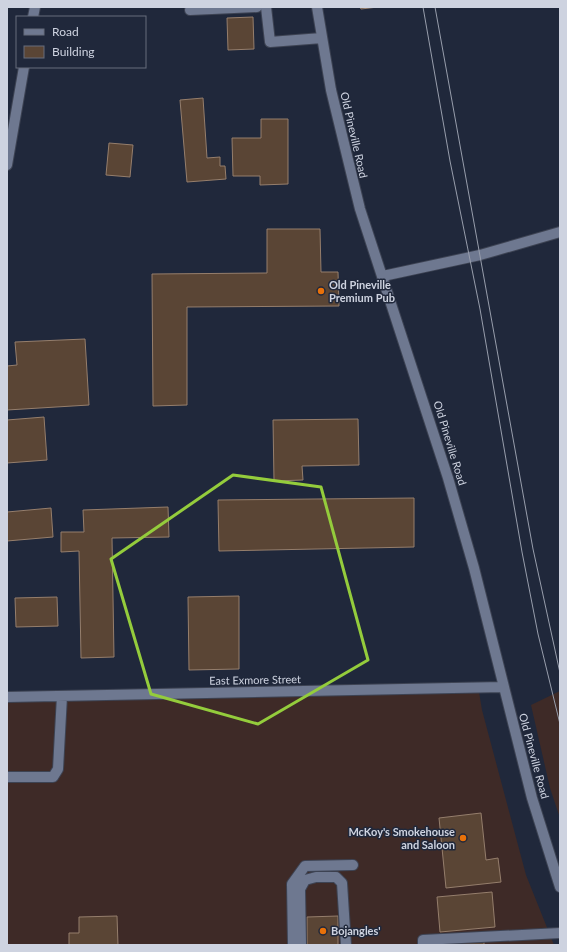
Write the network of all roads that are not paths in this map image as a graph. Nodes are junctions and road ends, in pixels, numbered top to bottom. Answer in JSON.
{"nodes":[{"id":1,"x":257,"y":7,"type":"edge"},
{"id":2,"x":266,"y":7,"type":"edge"},
{"id":3,"x":317,"y":7,"type":"edge"},
{"id":4,"x":190,"y":10,"type":"dead end"},
{"id":5,"x":322,"y":38,"type":"junction"},
{"id":6,"x":24,"y":68,"type":"edge"},
{"id":7,"x":7,"y":165,"type":"edge"},
{"id":8,"x":560,"y":232,"type":"edge"},
{"id":9,"x":383,"y":276,"type":"junction"},
{"id":10,"x":503,"y":687,"type":"junction"},
{"id":11,"x":62,"y":696,"type":"junction"},
{"id":12,"x":7,"y":697,"type":"edge"},
{"id":13,"x":7,"y":778,"type":"edge"},
{"id":14,"x":342,"y":883,"type":"junction"},
{"id":15,"x":560,"y":887,"type":"edge"},
{"id":16,"x":560,"y":933,"type":"edge"},
{"id":17,"x":524,"y":940,"type":"edge"},
{"id":18,"x":293,"y":945,"type":"edge"},
{"id":19,"x":301,"y":945,"type":"edge"},
{"id":20,"x":346,"y":945,"type":"edge"},
{"id":21,"x":423,"y":945,"type":"edge"}],
"edges":[{"from":1,"to":4,"type":"street"},
{"from":2,"to":5,"type":"street"},
{"from":3,"to":5,"type":"street","name":"Old Pineville Road"},
{"from":5,"to":9,"type":"street","name":"Old Pineville Road"},
{"from":6,"to":7,"type":"street"},
{"from":8,"to":9,"type":"street"},
{"from":9,"to":10,"type":"street","name":"Old Pineville Road"},
{"from":10,"to":11,"type":"street","name":"East Exmore Street"},
{"from":10,"to":15,"type":"street","name":"Old Pineville Road"},
{"from":11,"to":12,"type":"street","name":"East Exmore Street"},
{"from":11,"to":13,"type":"street"},
{"from":14,"to":18,"type":"street"},
{"from":14,"to":19,"type":"street"},
{"from":14,"to":20,"type":"street"},
{"from":16,"to":17,"type":"street"},
{"from":17,"to":21,"type":"street"}]}
